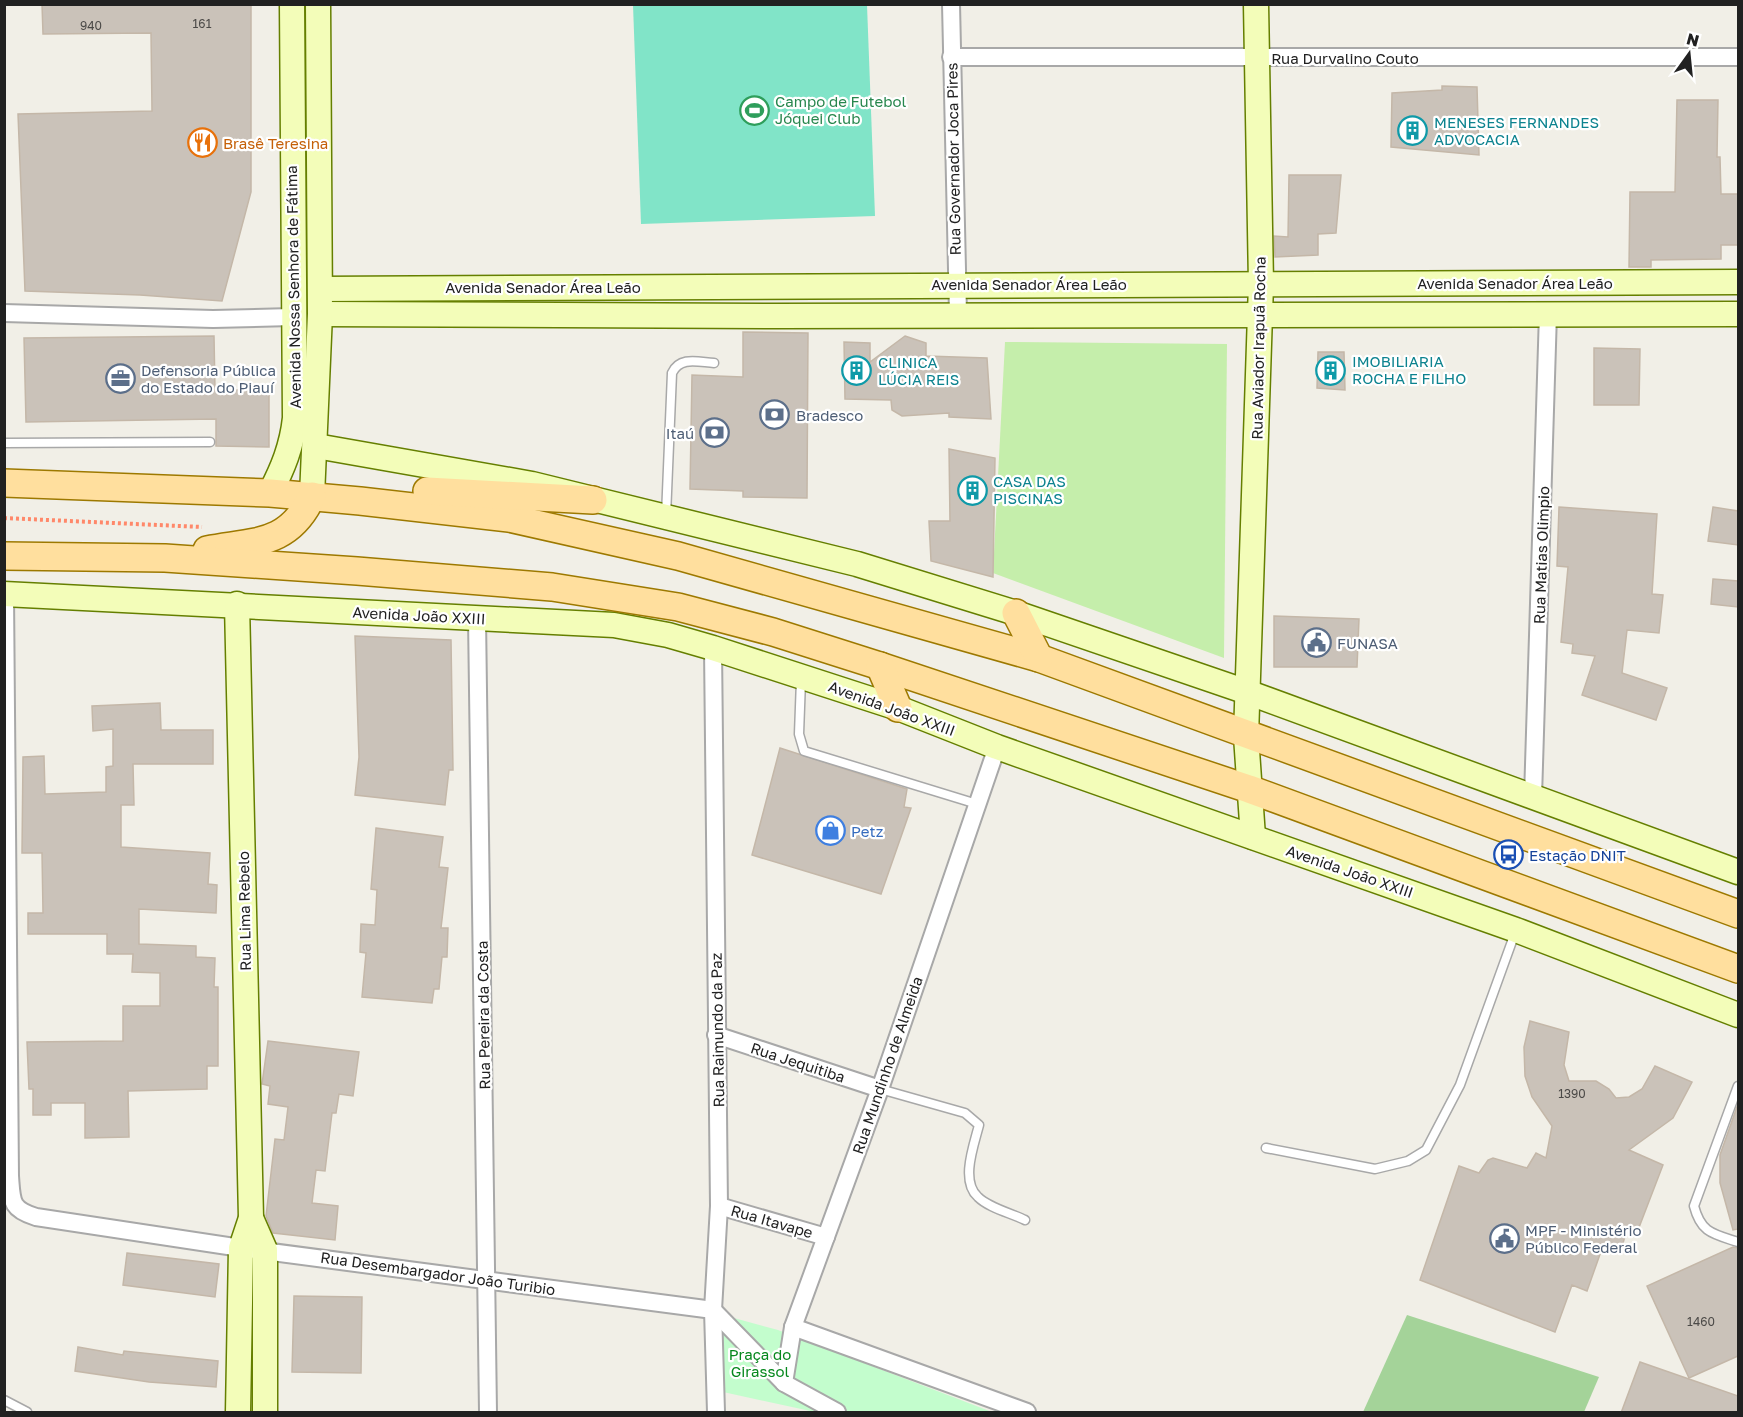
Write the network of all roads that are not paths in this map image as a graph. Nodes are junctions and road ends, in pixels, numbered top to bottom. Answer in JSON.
{"nodes":[{"id":1,"x":292,"y":4,"type":"edge"},
{"id":2,"x":318,"y":4,"type":"edge"},
{"id":3,"x":951,"y":4,"type":"edge"},
{"id":4,"x":1256,"y":4,"type":"edge"},
{"id":5,"x":951,"y":57,"type":"junction"},
{"id":6,"x":1738,"y":57,"type":"edge"},
{"id":7,"x":1256,"y":58,"type":"junction"},
{"id":8,"x":1738,"y":282,"type":"edge"},
{"id":9,"x":956,"y":284,"type":"junction"},
{"id":10,"x":1261,"y":284,"type":"junction"},
{"id":11,"x":775,"y":286,"type":"junction"},
{"id":12,"x":632,"y":287,"type":"junction"},
{"id":13,"x":525,"y":288,"type":"junction"},
{"id":14,"x":320,"y":289,"type":"junction"},
{"id":15,"x":4,"y":313,"type":"edge"},
{"id":16,"x":320,"y":314,"type":"junction"},
{"id":17,"x":525,"y":314,"type":"junction"},
{"id":18,"x":958,"y":314,"type":"junction"},
{"id":19,"x":1261,"y":314,"type":"junction"},
{"id":20,"x":1548,"y":314,"type":"junction"},
{"id":21,"x":1738,"y":314,"type":"edge"},
{"id":22,"x":632,"y":315,"type":"junction"},
{"id":23,"x":777,"y":316,"type":"junction"},
{"id":24,"x":292,"y":317,"type":"junction"},
{"id":25,"x":714,"y":363,"type":"dead end"},
{"id":26,"x":210,"y":442,"type":"dead end"},
{"id":27,"x":4,"y":443,"type":"edge"},
{"id":28,"x":316,"y":446,"type":"junction"},
{"id":29,"x":4,"y":483,"type":"edge"},
{"id":30,"x":270,"y":493,"type":"junction"},
{"id":31,"x":312,"y":496,"type":"junction"},
{"id":32,"x":593,"y":500,"type":"junction"},
{"id":33,"x":360,"y":501,"type":"junction"},
{"id":34,"x":666,"y":517,"type":"junction"},
{"id":35,"x":4,"y":555,"type":"edge"},
{"id":36,"x":165,"y":558,"type":"junction"},
{"id":37,"x":5,"y":594,"type":"edge"},
{"id":38,"x":237,"y":604,"type":"junction"},
{"id":39,"x":1016,"y":612,"type":"junction"},
{"id":40,"x":477,"y":618,"type":"junction"},
{"id":41,"x":713,"y":648,"type":"junction"},
{"id":42,"x":1039,"y":658,"type":"junction"},
{"id":43,"x":880,"y":666,"type":"junction"},
{"id":44,"x":801,"y":676,"type":"junction"},
{"id":45,"x":1247,"y":692,"type":"junction"},
{"id":46,"x":897,"y":708,"type":"junction"},
{"id":47,"x":1246,"y":736,"type":"junction"},
{"id":48,"x":997,"y":747,"type":"junction"},
{"id":49,"x":1249,"y":789,"type":"junction"},
{"id":50,"x":1533,"y":797,"type":"junction"},
{"id":51,"x":977,"y":804,"type":"junction"},
{"id":52,"x":1253,"y":837,"type":"junction"},
{"id":53,"x":1738,"y":872,"type":"edge"},
{"id":54,"x":1738,"y":914,"type":"edge"},
{"id":55,"x":1516,"y":930,"type":"junction"},
{"id":56,"x":6,"y":949,"type":"edge"},
{"id":57,"x":1738,"y":969,"type":"edge"},
{"id":58,"x":1738,"y":1015,"type":"edge"},
{"id":59,"x":716,"y":1035,"type":"junction"},
{"id":60,"x":1738,"y":1086,"type":"edge"},
{"id":61,"x":880,"y":1089,"type":"junction"},
{"id":62,"x":1266,"y":1148,"type":"dead end"},
{"id":63,"x":719,"y":1206,"type":"junction"},
{"id":64,"x":1025,"y":1220,"type":"dead end"},
{"id":65,"x":826,"y":1237,"type":"junction"},
{"id":66,"x":1738,"y":1242,"type":"edge"},
{"id":67,"x":253,"y":1249,"type":"junction"},
{"id":68,"x":487,"y":1280,"type":"junction"},
{"id":69,"x":713,"y":1310,"type":"junction"},
{"id":70,"x":793,"y":1327,"type":"junction"},
{"id":71,"x":784,"y":1383,"type":"junction"},
{"id":72,"x":4,"y":1400,"type":"edge"},
{"id":73,"x":27,"y":1413,"type":"edge"},
{"id":74,"x":238,"y":1413,"type":"edge"},
{"id":75,"x":265,"y":1413,"type":"edge"},
{"id":76,"x":488,"y":1413,"type":"edge"},
{"id":77,"x":716,"y":1413,"type":"edge"},
{"id":78,"x":837,"y":1413,"type":"edge"},
{"id":79,"x":1027,"y":1413,"type":"edge"}],
"edges":[{"from":1,"to":24,"type":"street","name":"Avenida Nossa Senhora de Fátima"},
{"from":2,"to":14,"type":"street","name":"Avenida Nossa Senhora de Fátima"},
{"from":3,"to":5,"type":"street","name":"Rua Governador Joca Pires"},
{"from":4,"to":7,"type":"street","name":"Rua Aviador Irapuã Rocha"},
{"from":5,"to":7,"type":"street","name":"Rua Durvalino Couto"},
{"from":5,"to":9,"type":"street","name":"Rua Governador Joca Pires"},
{"from":6,"to":7,"type":"street","name":"Rua Durvalino Couto"},
{"from":7,"to":10,"type":"street","name":"Rua Aviador Irapuã Rocha"},
{"from":8,"to":10,"type":"street","name":"Avenida Senador Área Leão"},
{"from":9,"to":10,"type":"street","name":"Avenida Senador Área Leão"},
{"from":9,"to":11,"type":"street","name":"Avenida Senador Área Leão"},
{"from":9,"to":18,"type":"street","name":"Rua Governador Joca Pires"},
{"from":10,"to":19,"type":"street","name":"Rua Aviador Irapuã Rocha"},
{"from":11,"to":12,"type":"street","name":"Avenida Senador Área Leão"},
{"from":11,"to":23,"type":"street"},
{"from":12,"to":13,"type":"street","name":"Avenida Senador Área Leão"},
{"from":12,"to":22,"type":"street"},
{"from":13,"to":14,"type":"street","name":"Avenida Senador Área Leão"},
{"from":13,"to":17,"type":"street"},
{"from":14,"to":16,"type":"street","name":"Avenida Nossa Senhora de Fátima"},
{"from":15,"to":24,"type":"street"},
{"from":16,"to":17,"type":"street","name":"Avenida Senador Área Leão"},
{"from":16,"to":28,"type":"street","name":"Avenida Nossa Senhora de Fátima"},
{"from":17,"to":22,"type":"street","name":"Avenida Senador Área Leão"},
{"from":18,"to":19,"type":"street","name":"Avenida Senador Área Leão"},
{"from":18,"to":23,"type":"street","name":"Avenida Senador Área Leão"},
{"from":19,"to":20,"type":"street","name":"Avenida Senador Área Leão"},
{"from":19,"to":45,"type":"street","name":"Rua Aviador Irapuã Rocha"},
{"from":20,"to":21,"type":"street","name":"Avenida Senador Área Leão"},
{"from":20,"to":50,"type":"street","name":"Rua Matias Olimpio"},
{"from":22,"to":23,"type":"street","name":"Avenida Senador Área Leão"},
{"from":24,"to":30,"type":"street","name":"Avenida Nossa Senhora de Fátima"},
{"from":25,"to":34,"type":"lane"},
{"from":26,"to":27,"type":"lane"},
{"from":28,"to":31,"type":"street","name":"Avenida Nossa Senhora de Fátima"},
{"from":28,"to":32,"type":"street"},
{"from":29,"to":30,"type":"main road"},
{"from":30,"to":31,"type":"main road"},
{"from":31,"to":33,"type":"main road"},
{"from":31,"to":36,"type":"main road"},
{"from":32,"to":33,"type":"main road"},
{"from":32,"to":34,"type":"street"},
{"from":33,"to":42,"type":"main road"},
{"from":34,"to":39,"type":"street"},
{"from":35,"to":36,"type":"main road"},
{"from":36,"to":43,"type":"main road"},
{"from":37,"to":38,"type":"street","name":"Avenida João XXIII"},
{"from":37,"to":56,"type":"street"},
{"from":38,"to":40,"type":"street","name":"Avenida João XXIII"},
{"from":38,"to":67,"type":"street","name":"Rua Lima Rebelo"},
{"from":39,"to":42,"type":"main road"},
{"from":39,"to":45,"type":"street"},
{"from":40,"to":41,"type":"street","name":"Avenida João XXIII"},
{"from":40,"to":68,"type":"street","name":"Rua Pereira da Costa"},
{"from":41,"to":44,"type":"street","name":"Avenida João XXIII"},
{"from":41,"to":59,"type":"street","name":"Rua Raimundo da Paz"},
{"from":42,"to":47,"type":"main road"},
{"from":43,"to":46,"type":"main road"},
{"from":43,"to":49,"type":"main road"},
{"from":44,"to":46,"type":"street","name":"Avenida João XXIII"},
{"from":44,"to":51,"type":"lane"},
{"from":45,"to":47,"type":"street","name":"Rua Aviador Irapuã Rocha"},
{"from":45,"to":50,"type":"street"},
{"from":46,"to":48,"type":"street","name":"Avenida João XXIII"},
{"from":47,"to":49,"type":"street","name":"Rua Aviador Irapuã Rocha"},
{"from":47,"to":54,"type":"main road"},
{"from":48,"to":51,"type":"street","name":"Rua Mundinho de Almeida"},
{"from":48,"to":52,"type":"street","name":"Avenida João XXIII"},
{"from":49,"to":52,"type":"street","name":"Rua Aviador Irapuã Rocha"},
{"from":49,"to":57,"type":"main road"},
{"from":50,"to":53,"type":"street"},
{"from":51,"to":61,"type":"street","name":"Rua Mundinho de Almeida"},
{"from":52,"to":55,"type":"street","name":"Avenida João XXIII"},
{"from":55,"to":58,"type":"street","name":"Avenida João XXIII"},
{"from":55,"to":62,"type":"lane"},
{"from":56,"to":67,"type":"street","name":"Rua Desembargador João Turibio"},
{"from":59,"to":61,"type":"street","name":"Rua Jequitiba"},
{"from":59,"to":63,"type":"street","name":"Rua Raimundo da Paz"},
{"from":60,"to":66,"type":"lane"},
{"from":61,"to":64,"type":"lane"},
{"from":61,"to":65,"type":"street","name":"Rua Mundinho de Almeida"},
{"from":63,"to":65,"type":"street","name":"Rua Itavape"},
{"from":63,"to":69,"type":"street","name":"Rua Raimundo da Paz"},
{"from":65,"to":70,"type":"street","name":"Rua Mundinho de Almeida"},
{"from":67,"to":68,"type":"street","name":"Rua Desembargador João Turibio"},
{"from":67,"to":74,"type":"street","name":"Rua Lima Rebelo"},
{"from":67,"to":75,"type":"street","name":"Rua Lima Rebelo"},
{"from":68,"to":69,"type":"street","name":"Rua Desembargador João Turibio"},
{"from":68,"to":76,"type":"street","name":"Rua Pereira da Costa"},
{"from":69,"to":71,"type":"street"},
{"from":69,"to":77,"type":"street","name":"Rua Raimundo da Paz"},
{"from":70,"to":71,"type":"street","name":"Rua Mundinho de Almeida"},
{"from":70,"to":79,"type":"street"},
{"from":71,"to":78,"type":"street"},
{"from":72,"to":73,"type":"lane"}]}
